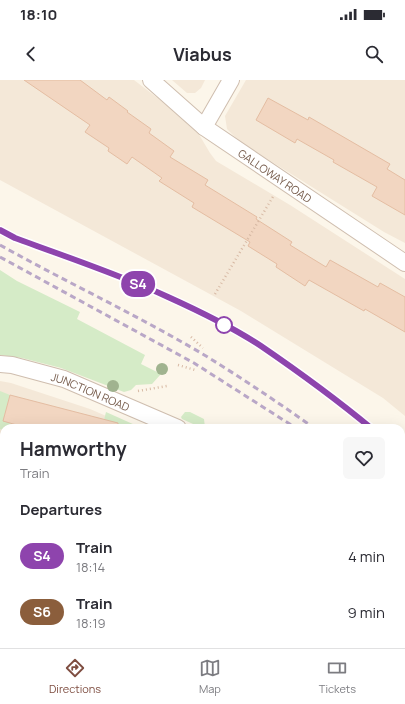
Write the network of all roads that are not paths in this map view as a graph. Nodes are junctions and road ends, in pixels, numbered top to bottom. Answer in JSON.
{"nodes":[{"id":1,"x":151,"y":80,"type":"edge"},
{"id":2,"x":231,"y":80,"type":"edge"},
{"id":3,"x":204,"y":127,"type":"junction"},
{"id":4,"x":405,"y":263,"type":"edge"},
{"id":5,"x":0,"y":364,"type":"edge"},
{"id":6,"x":169,"y":424,"type":"edge"}],
"edges":[{"from":1,"to":3,"type":"street","name":"GALLOWAY ROAD"},
{"from":2,"to":3,"type":"street"},
{"from":3,"to":4,"type":"street","name":"GALLOWAY ROAD"},
{"from":5,"to":6,"type":"street","name":"JUNCTION ROAD"}]}
